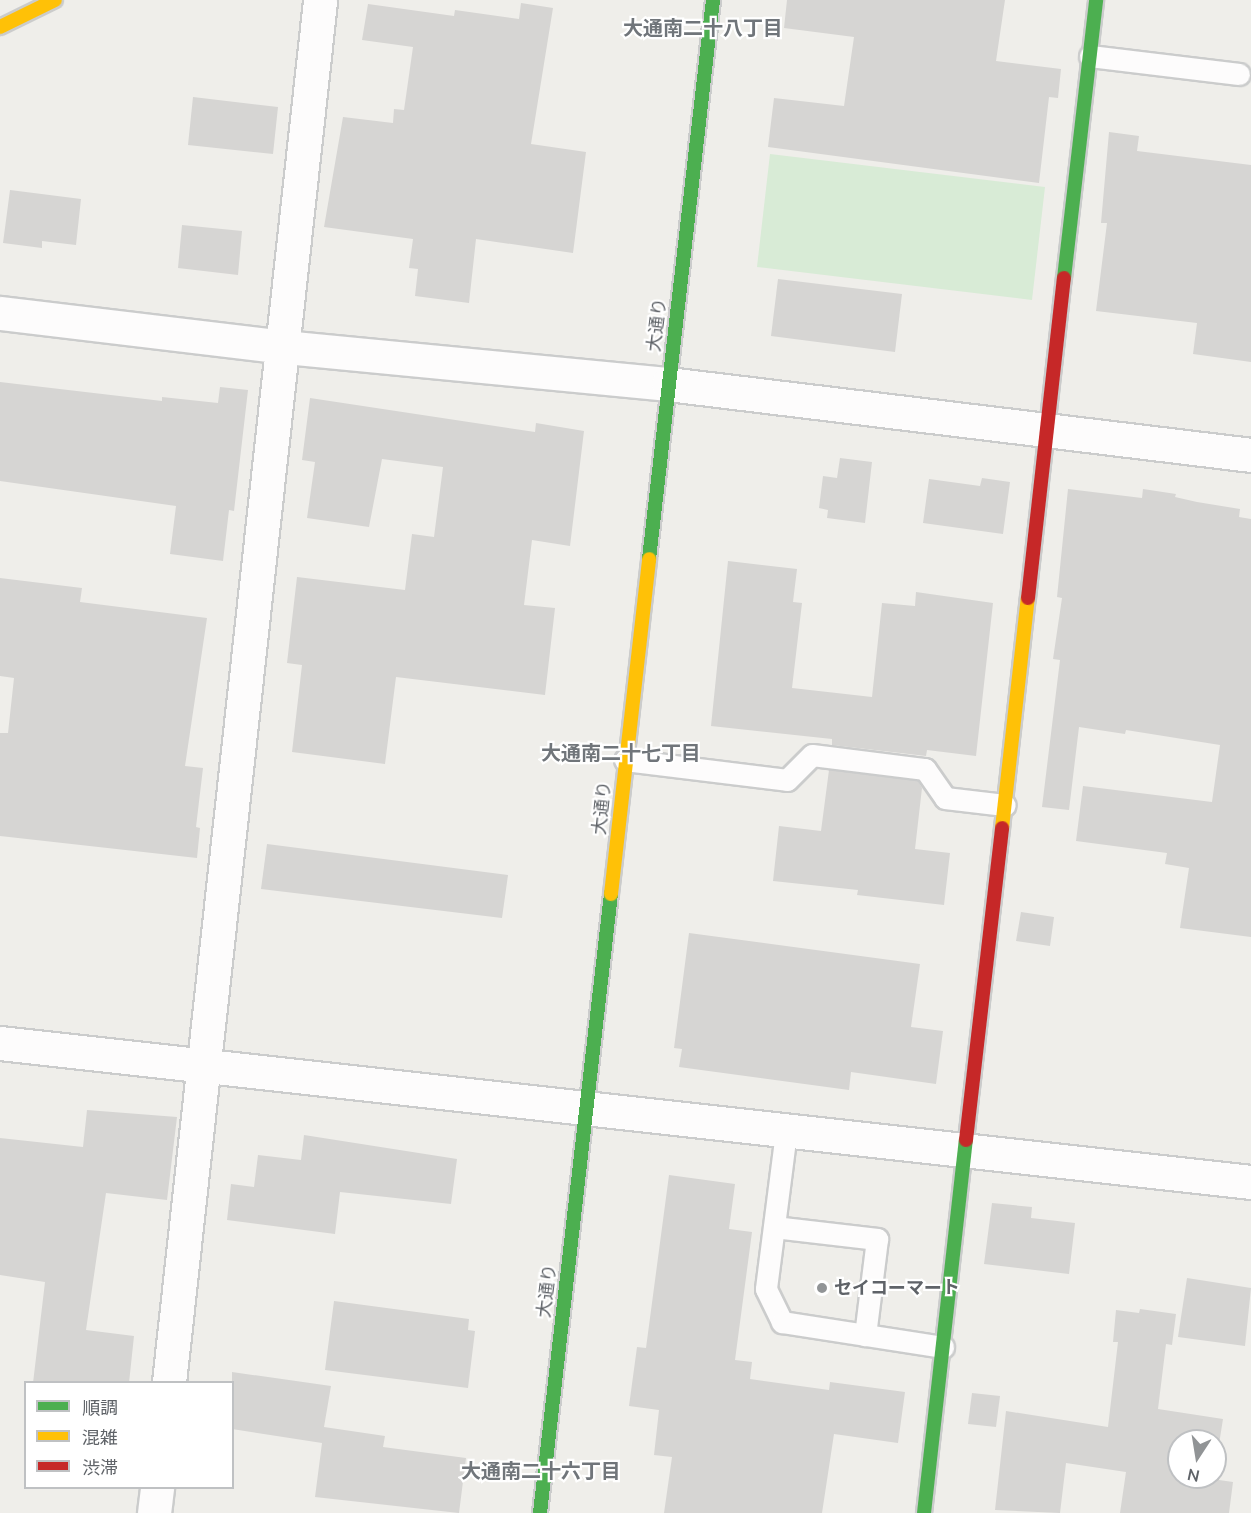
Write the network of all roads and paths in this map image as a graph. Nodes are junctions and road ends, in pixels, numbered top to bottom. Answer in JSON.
{"nodes":[{"id":1,"x":55,"y":0,"type":"edge"},
{"id":2,"x":320,"y":0,"type":"edge"},
{"id":3,"x":713,"y":0,"type":"edge"},
{"id":4,"x":1096,"y":0,"type":"edge"},
{"id":5,"x":0,"y":27,"type":"edge"},
{"id":6,"x":1090,"y":56,"type":"junction"},
{"id":7,"x":1239,"y":74,"type":"dead end"},
{"id":8,"x":0,"y":313,"type":"edge"},
{"id":9,"x":284,"y":347,"type":"junction"},
{"id":10,"x":668,"y":384,"type":"junction"},
{"id":11,"x":1048,"y":431,"type":"junction"},
{"id":12,"x":1251,"y":455,"type":"edge"},
{"id":13,"x":626,"y":760,"type":"junction"},
{"id":14,"x":1005,"y":806,"type":"junction"},
{"id":15,"x":0,"y":1043,"type":"edge"},
{"id":16,"x":205,"y":1065,"type":"junction"},
{"id":17,"x":586,"y":1110,"type":"junction"},
{"id":18,"x":786,"y":1132,"type":"junction"},
{"id":19,"x":966,"y":1152,"type":"junction"},
{"id":20,"x":1251,"y":1182,"type":"edge"},
{"id":21,"x":774,"y":1227,"type":"junction"},
{"id":22,"x":865,"y":1335,"type":"junction"},
{"id":23,"x":943,"y":1347,"type":"junction"},
{"id":24,"x":169,"y":1381,"type":"edge"},
{"id":25,"x":157,"y":1489,"type":"edge"},
{"id":26,"x":154,"y":1513,"type":"edge"},
{"id":27,"x":540,"y":1513,"type":"edge"},
{"id":28,"x":924,"y":1513,"type":"edge"}],
"edges":[{"from":1,"to":5,"type":"main road"},
{"from":2,"to":9,"type":"street"},
{"from":3,"to":10,"type":"main road","name":"大通り"},
{"from":4,"to":6,"type":"main road"},
{"from":6,"to":7,"type":"lane"},
{"from":6,"to":11,"type":"main road"},
{"from":8,"to":9,"type":"street"},
{"from":9,"to":10,"type":"street"},
{"from":9,"to":16,"type":"street"},
{"from":10,"to":11,"type":"street"},
{"from":10,"to":13,"type":"main road","name":"大通り"},
{"from":11,"to":12,"type":"street"},
{"from":11,"to":14,"type":"main road"},
{"from":13,"to":14,"type":"lane"},
{"from":13,"to":17,"type":"main road","name":"大通り"},
{"from":14,"to":19,"type":"main road"},
{"from":15,"to":16,"type":"street"},
{"from":16,"to":17,"type":"street"},
{"from":16,"to":24,"type":"street"},
{"from":17,"to":18,"type":"street"},
{"from":17,"to":27,"type":"main road","name":"大通り"},
{"from":18,"to":19,"type":"street"},
{"from":18,"to":21,"type":"lane"},
{"from":19,"to":20,"type":"street"},
{"from":19,"to":23,"type":"main road"},
{"from":21,"to":22,"type":"lane"},
{"from":21,"to":22,"type":"lane"},
{"from":22,"to":23,"type":"lane"},
{"from":23,"to":28,"type":"main road"},
{"from":25,"to":26,"type":"street"}]}
